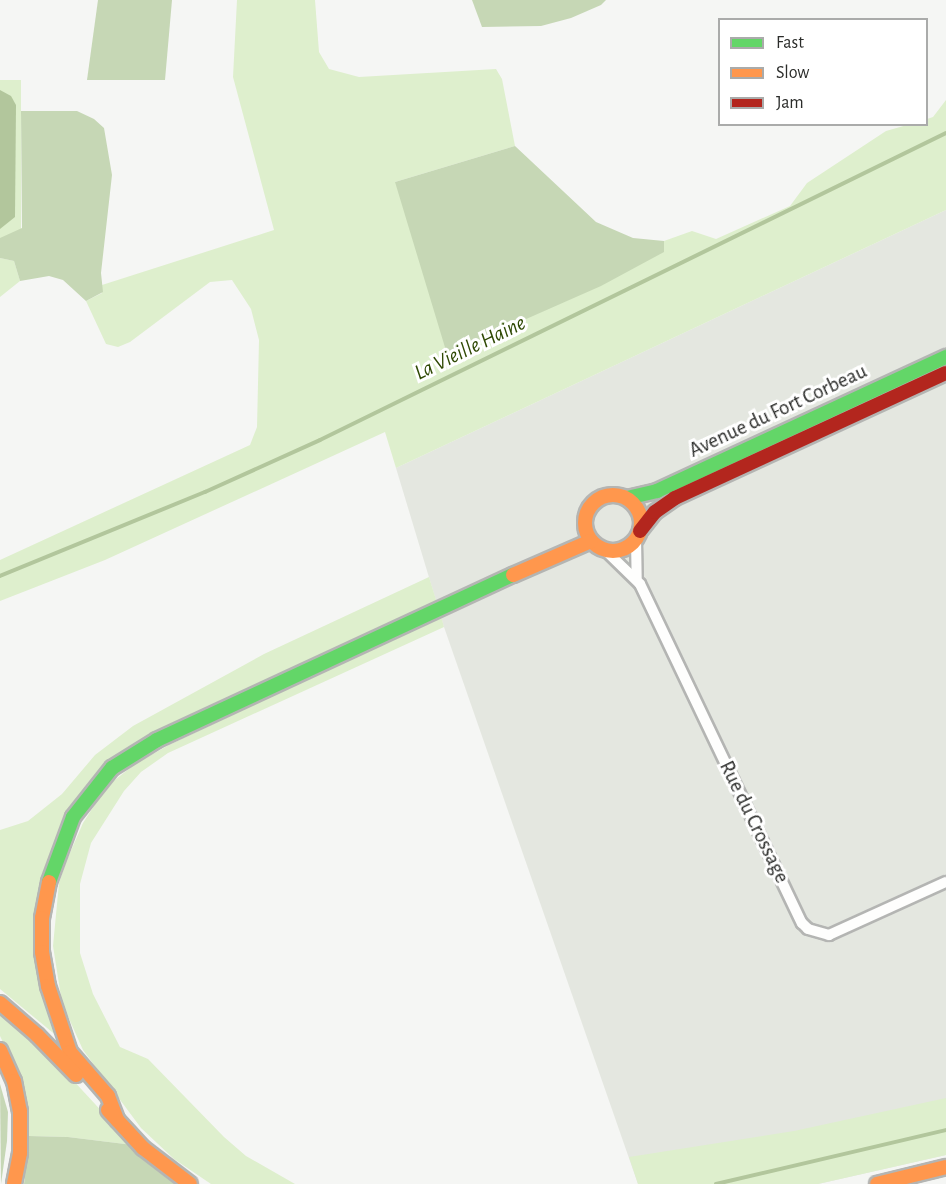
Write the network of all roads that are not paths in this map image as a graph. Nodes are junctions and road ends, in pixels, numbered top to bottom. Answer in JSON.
{"nodes":[{"id":1,"x":946,"y":357,"type":"edge"},
{"id":2,"x":946,"y":373,"type":"edge"},
{"id":3,"x":627,"y":498,"type":"junction"},
{"id":4,"x":638,"y":535,"type":"junction"},
{"id":5,"x":591,"y":541,"type":"junction"},
{"id":6,"x":604,"y":550,"type":"junction"},
{"id":7,"x":637,"y":578,"type":"junction"},
{"id":8,"x":946,"y":882,"type":"edge"},
{"id":9,"x":0,"y":1003,"type":"edge"},
{"id":10,"x":0,"y":1050,"type":"edge"},
{"id":11,"x":117,"y":1120,"type":"junction"},
{"id":12,"x":946,"y":1167,"type":"edge"},
{"id":13,"x":946,"y":1175,"type":"edge"},
{"id":14,"x":14,"y":1184,"type":"edge"},
{"id":15,"x":190,"y":1184,"type":"edge"},
{"id":16,"x":877,"y":1184,"type":"edge"},
{"id":17,"x":916,"y":1184,"type":"edge"}],
"edges":[{"from":1,"to":3,"type":"main road","name":"Avenue du Fort Corbeau"},
{"from":2,"to":4,"type":"main road","name":"Avenue du Fort Corbeau"},
{"from":3,"to":4,"type":"main road"},
{"from":3,"to":5,"type":"main road"},
{"from":4,"to":6,"type":"main road"},
{"from":4,"to":7,"type":"street"},
{"from":5,"to":6,"type":"main road"},
{"from":5,"to":11,"type":"main road"},
{"from":6,"to":7,"type":"street"},
{"from":7,"to":8,"type":"street","name":"Rue du Crossage"},
{"from":9,"to":11,"type":"main road"},
{"from":10,"to":14,"type":"main road"},
{"from":11,"to":15,"type":"main road"},
{"from":12,"to":16,"type":"main road"},
{"from":13,"to":17,"type":"main road"}]}
